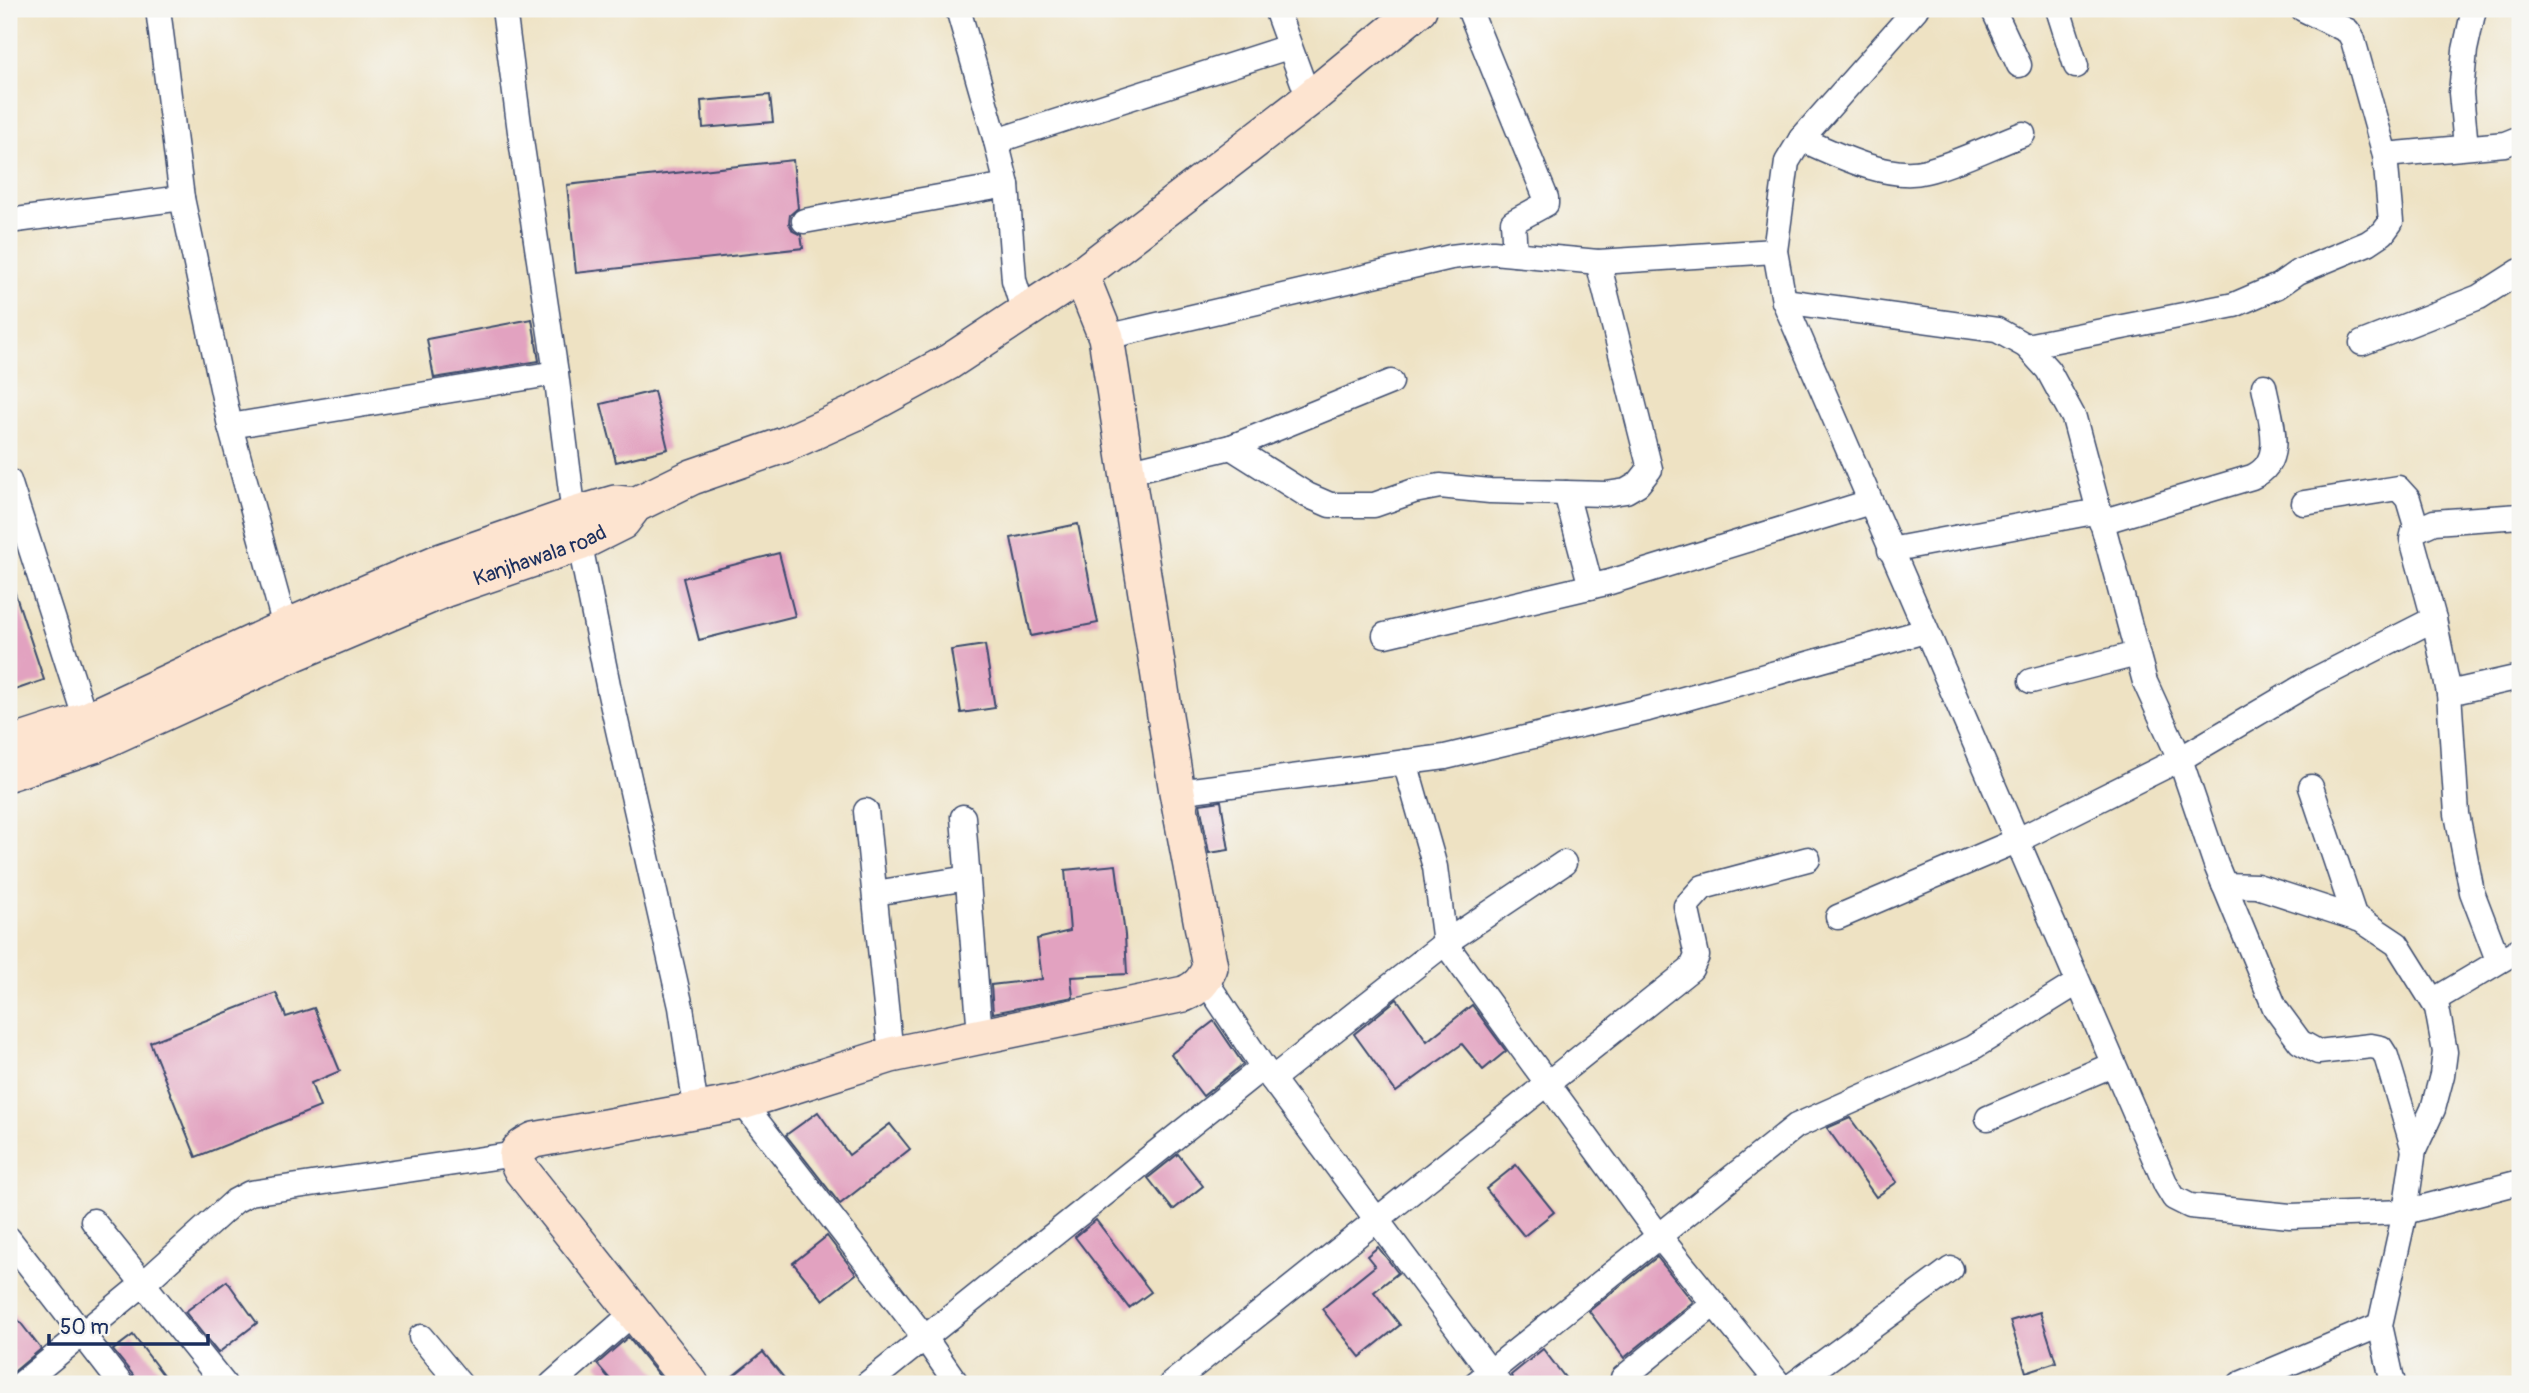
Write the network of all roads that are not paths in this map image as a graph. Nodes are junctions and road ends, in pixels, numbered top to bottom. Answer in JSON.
{"nodes":[{"id":1,"x":159,"y":9,"type":"edge"},
{"id":2,"x":504,"y":9,"type":"edge"},
{"id":3,"x":958,"y":9,"type":"edge"},
{"id":4,"x":1276,"y":9,"type":"edge"},
{"id":5,"x":1419,"y":9,"type":"edge"},
{"id":6,"x":1469,"y":9,"type":"edge"},
{"id":7,"x":1993,"y":9,"type":"edge"},
{"id":8,"x":2058,"y":9,"type":"edge"},
{"id":9,"x":2303,"y":9,"type":"edge"},
{"id":10,"x":2474,"y":9,"type":"edge"},
{"id":11,"x":1911,"y":10,"type":"edge"},
{"id":12,"x":2348,"y":20,"type":"edge"},
{"id":13,"x":1288,"y":47,"type":"junction"},
{"id":14,"x":2019,"y":65,"type":"dead end"},
{"id":15,"x":2076,"y":66,"type":"dead end"},
{"id":16,"x":1309,"y":99,"type":"junction"},
{"id":17,"x":2023,"y":134,"type":"dead end"},
{"id":18,"x":2520,"y":138,"type":"edge"},
{"id":19,"x":1801,"y":139,"type":"junction"},
{"id":20,"x":996,"y":141,"type":"junction"},
{"id":21,"x":2466,"y":147,"type":"junction"},
{"id":22,"x":2385,"y":155,"type":"junction"},
{"id":23,"x":1007,"y":185,"type":"junction"},
{"id":24,"x":183,"y":198,"type":"junction"},
{"id":25,"x":9,"y":221,"type":"edge"},
{"id":26,"x":804,"y":221,"type":"dead end"},
{"id":27,"x":1775,"y":251,"type":"junction"},
{"id":28,"x":1515,"y":254,"type":"junction"},
{"id":29,"x":1598,"y":262,"type":"junction"},
{"id":30,"x":2520,"y":271,"type":"edge"},
{"id":31,"x":1081,"y":275,"type":"junction"},
{"id":32,"x":1784,"y":302,"type":"junction"},
{"id":33,"x":1024,"y":313,"type":"junction"},
{"id":34,"x":1106,"y":337,"type":"junction"},
{"id":35,"x":2362,"y":343,"type":"dead end"},
{"id":36,"x":2026,"y":346,"type":"junction"},
{"id":37,"x":556,"y":373,"type":"junction"},
{"id":38,"x":1391,"y":382,"type":"dead end"},
{"id":39,"x":2264,"y":386,"type":"dead end"},
{"id":40,"x":230,"y":426,"type":"junction"},
{"id":41,"x":1231,"y":447,"type":"junction"},
{"id":42,"x":1127,"y":472,"type":"junction"},
{"id":43,"x":9,"y":481,"type":"edge"},
{"id":44,"x":1566,"y":493,"type":"junction"},
{"id":45,"x":1870,"y":502,"type":"junction"},
{"id":46,"x":2304,"y":503,"type":"dead end"},
{"id":47,"x":2100,"y":516,"type":"junction"},
{"id":48,"x":2520,"y":516,"type":"edge"},
{"id":49,"x":577,"y":529,"type":"junction"},
{"id":50,"x":2417,"y":529,"type":"junction"},
{"id":51,"x":1890,"y":550,"type":"junction"},
{"id":52,"x":1591,"y":587,"type":"junction"},
{"id":53,"x":2434,"y":619,"type":"junction"},
{"id":54,"x":1925,"y":631,"type":"junction"},
{"id":55,"x":1385,"y":635,"type":"dead end"},
{"id":56,"x":289,"y":641,"type":"junction"},
{"id":57,"x":2137,"y":654,"type":"junction"},
{"id":58,"x":2520,"y":677,"type":"edge"},
{"id":59,"x":2031,"y":681,"type":"dead end"},
{"id":60,"x":2449,"y":693,"type":"junction"},
{"id":61,"x":90,"y":733,"type":"junction"},
{"id":62,"x":9,"y":745,"type":"edge"},
{"id":63,"x":2180,"y":759,"type":"junction"},
{"id":64,"x":1405,"y":762,"type":"junction"},
{"id":65,"x":9,"y":773,"type":"edge"},
{"id":66,"x":2311,"y":787,"type":"dead end"},
{"id":67,"x":1177,"y":792,"type":"junction"},
{"id":68,"x":866,"y":811,"type":"dead end"},
{"id":69,"x":963,"y":817,"type":"dead end"},
{"id":70,"x":2016,"y":841,"type":"junction"},
{"id":71,"x":1808,"y":859,"type":"dead end"},
{"id":72,"x":1564,"y":863,"type":"dead end"},
{"id":73,"x":968,"y":878,"type":"junction"},
{"id":74,"x":2224,"y":885,"type":"junction"},
{"id":75,"x":874,"y":893,"type":"junction"},
{"id":76,"x":1838,"y":918,"type":"dead end"},
{"id":77,"x":2354,"y":918,"type":"junction"},
{"id":78,"x":1445,"y":943,"type":"junction"},
{"id":79,"x":2520,"y":949,"type":"edge"},
{"id":80,"x":2498,"y":960,"type":"junction"},
{"id":81,"x":1205,"y":980,"type":"junction"},
{"id":82,"x":2077,"y":983,"type":"junction"},
{"id":83,"x":2434,"y":1000,"type":"junction"},
{"id":84,"x":980,"y":1035,"type":"junction"},
{"id":85,"x":891,"y":1055,"type":"junction"},
{"id":86,"x":2112,"y":1065,"type":"junction"},
{"id":87,"x":1267,"y":1073,"type":"junction"},
{"id":88,"x":1549,"y":1085,"type":"junction"},
{"id":89,"x":742,"y":1102,"type":"junction"},
{"id":90,"x":696,"y":1110,"type":"junction"},
{"id":91,"x":1988,"y":1118,"type":"dead end"},
{"id":92,"x":2414,"y":1150,"type":"junction"},
{"id":93,"x":516,"y":1154,"type":"junction"},
{"id":94,"x":2520,"y":1182,"type":"edge"},
{"id":95,"x":2405,"y":1212,"type":"junction"},
{"id":96,"x":1378,"y":1220,"type":"junction"},
{"id":97,"x":93,"y":1221,"type":"dead end"},
{"id":98,"x":1659,"y":1236,"type":"junction"},
{"id":99,"x":9,"y":1239,"type":"edge"},
{"id":100,"x":1951,"y":1269,"type":"dead end"},
{"id":101,"x":143,"y":1284,"type":"junction"},
{"id":102,"x":1714,"y":1304,"type":"junction"},
{"id":103,"x":634,"y":1312,"type":"junction"},
{"id":104,"x":2380,"y":1325,"type":"junction"},
{"id":105,"x":82,"y":1334,"type":"junction"},
{"id":106,"x":421,"y":1336,"type":"dead end"},
{"id":107,"x":925,"y":1338,"type":"junction"},
{"id":108,"x":1623,"y":1378,"type":"dead end"},
{"id":109,"x":9,"y":1379,"type":"edge"},
{"id":110,"x":1488,"y":1380,"type":"edge"},
{"id":111,"x":13,"y":1384,"type":"edge"},
{"id":112,"x":21,"y":1384,"type":"edge"},
{"id":113,"x":121,"y":1384,"type":"edge"},
{"id":114,"x":224,"y":1384,"type":"edge"},
{"id":115,"x":460,"y":1384,"type":"edge"},
{"id":116,"x":552,"y":1384,"type":"edge"},
{"id":117,"x":691,"y":1384,"type":"edge"},
{"id":118,"x":867,"y":1384,"type":"edge"},
{"id":119,"x":957,"y":1384,"type":"edge"},
{"id":120,"x":1171,"y":1384,"type":"edge"},
{"id":121,"x":1779,"y":1384,"type":"edge"},
{"id":122,"x":1794,"y":1384,"type":"edge"},
{"id":123,"x":2241,"y":1384,"type":"edge"},
{"id":124,"x":2393,"y":1384,"type":"edge"}],
"edges":[{"from":1,"to":24,"type":"street"},
{"from":2,"to":37,"type":"street"},
{"from":3,"to":20,"type":"street"},
{"from":4,"to":13,"type":"street"},
{"from":5,"to":16,"type":"street"},
{"from":6,"to":28,"type":"street"},
{"from":7,"to":14,"type":"street"},
{"from":8,"to":15,"type":"street"},
{"from":9,"to":12,"type":"street"},
{"from":10,"to":21,"type":"street"},
{"from":11,"to":19,"type":"street"},
{"from":12,"to":22,"type":"street"},
{"from":13,"to":16,"type":"street"},
{"from":13,"to":20,"type":"street"},
{"from":16,"to":31,"type":"street"},
{"from":17,"to":19,"type":"street"},
{"from":18,"to":21,"type":"street"},
{"from":19,"to":27,"type":"street"},
{"from":20,"to":23,"type":"street"},
{"from":21,"to":22,"type":"street"},
{"from":22,"to":36,"type":"street"},
{"from":23,"to":26,"type":"street"},
{"from":23,"to":33,"type":"street"},
{"from":24,"to":25,"type":"street"},
{"from":24,"to":40,"type":"street"},
{"from":27,"to":29,"type":"street"},
{"from":27,"to":32,"type":"street"},
{"from":28,"to":29,"type":"street"},
{"from":28,"to":34,"type":"street"},
{"from":29,"to":44,"type":"street"},
{"from":30,"to":35,"type":"street"},
{"from":31,"to":33,"type":"street"},
{"from":31,"to":34,"type":"street"},
{"from":32,"to":36,"type":"street"},
{"from":32,"to":45,"type":"street"},
{"from":33,"to":49,"type":"street","name":"Kanjhawala road"},
{"from":34,"to":42,"type":"street"},
{"from":36,"to":47,"type":"street"},
{"from":37,"to":40,"type":"street"},
{"from":37,"to":49,"type":"street"},
{"from":38,"to":41,"type":"street"},
{"from":39,"to":47,"type":"street"},
{"from":40,"to":56,"type":"street"},
{"from":41,"to":42,"type":"street"},
{"from":41,"to":44,"type":"street"},
{"from":42,"to":67,"type":"street"},
{"from":43,"to":61,"type":"street"},
{"from":44,"to":52,"type":"street"},
{"from":45,"to":51,"type":"street"},
{"from":45,"to":52,"type":"street"},
{"from":46,"to":50,"type":"street"},
{"from":47,"to":51,"type":"street"},
{"from":47,"to":57,"type":"street"},
{"from":48,"to":50,"type":"street"},
{"from":49,"to":56,"type":"street","name":"Kanjhawala road"},
{"from":49,"to":90,"type":"street"},
{"from":50,"to":53,"type":"street"},
{"from":51,"to":54,"type":"street"},
{"from":52,"to":55,"type":"street"},
{"from":53,"to":60,"type":"street"},
{"from":53,"to":63,"type":"street"},
{"from":54,"to":64,"type":"street"},
{"from":54,"to":70,"type":"street"},
{"from":56,"to":61,"type":"street","name":"Kanjhawala road"},
{"from":57,"to":59,"type":"street"},
{"from":57,"to":63,"type":"street"},
{"from":58,"to":60,"type":"street"},
{"from":60,"to":80,"type":"street"},
{"from":61,"to":62,"type":"street","name":"Kanjhawala road"},
{"from":61,"to":65,"type":"street","name":"Kanjhawala road"},
{"from":63,"to":70,"type":"street"},
{"from":63,"to":74,"type":"street"},
{"from":64,"to":67,"type":"street"},
{"from":64,"to":78,"type":"street"},
{"from":66,"to":77,"type":"street"},
{"from":67,"to":81,"type":"street"},
{"from":68,"to":75,"type":"street"},
{"from":69,"to":73,"type":"street"},
{"from":70,"to":76,"type":"street"},
{"from":70,"to":82,"type":"street"},
{"from":71,"to":88,"type":"street"},
{"from":72,"to":78,"type":"street"},
{"from":73,"to":75,"type":"street"},
{"from":73,"to":84,"type":"street"},
{"from":74,"to":77,"type":"street"},
{"from":74,"to":92,"type":"street"},
{"from":75,"to":85,"type":"street"},
{"from":77,"to":83,"type":"street"},
{"from":78,"to":87,"type":"street"},
{"from":78,"to":88,"type":"street"},
{"from":79,"to":80,"type":"street"},
{"from":80,"to":83,"type":"street"},
{"from":81,"to":84,"type":"street"},
{"from":81,"to":87,"type":"street"},
{"from":82,"to":86,"type":"street"},
{"from":82,"to":98,"type":"street"},
{"from":83,"to":92,"type":"street"},
{"from":84,"to":85,"type":"street"},
{"from":85,"to":89,"type":"street"},
{"from":86,"to":91,"type":"street"},
{"from":86,"to":95,"type":"street"},
{"from":87,"to":96,"type":"street"},
{"from":87,"to":107,"type":"street"},
{"from":88,"to":96,"type":"street"},
{"from":88,"to":98,"type":"street"},
{"from":89,"to":90,"type":"street"},
{"from":89,"to":107,"type":"street"},
{"from":90,"to":93,"type":"street"},
{"from":92,"to":95,"type":"street"},
{"from":93,"to":101,"type":"street"},
{"from":93,"to":103,"type":"street"},
{"from":94,"to":95,"type":"street"},
{"from":95,"to":104,"type":"street"},
{"from":96,"to":110,"type":"street"},
{"from":96,"to":120,"type":"street"},
{"from":97,"to":101,"type":"street"},
{"from":98,"to":102,"type":"street"},
{"from":98,"to":110,"type":"street"},
{"from":99,"to":105,"type":"street"},
{"from":100,"to":122,"type":"street"},
{"from":101,"to":105,"type":"street"},
{"from":101,"to":114,"type":"street"},
{"from":102,"to":108,"type":"street"},
{"from":102,"to":121,"type":"street"},
{"from":103,"to":116,"type":"street"},
{"from":103,"to":117,"type":"street"},
{"from":104,"to":123,"type":"street"},
{"from":104,"to":124,"type":"street"},
{"from":105,"to":112,"type":"street"},
{"from":105,"to":113,"type":"street"},
{"from":106,"to":115,"type":"street"},
{"from":107,"to":118,"type":"street"},
{"from":107,"to":119,"type":"street"},
{"from":109,"to":111,"type":"street"}]}
